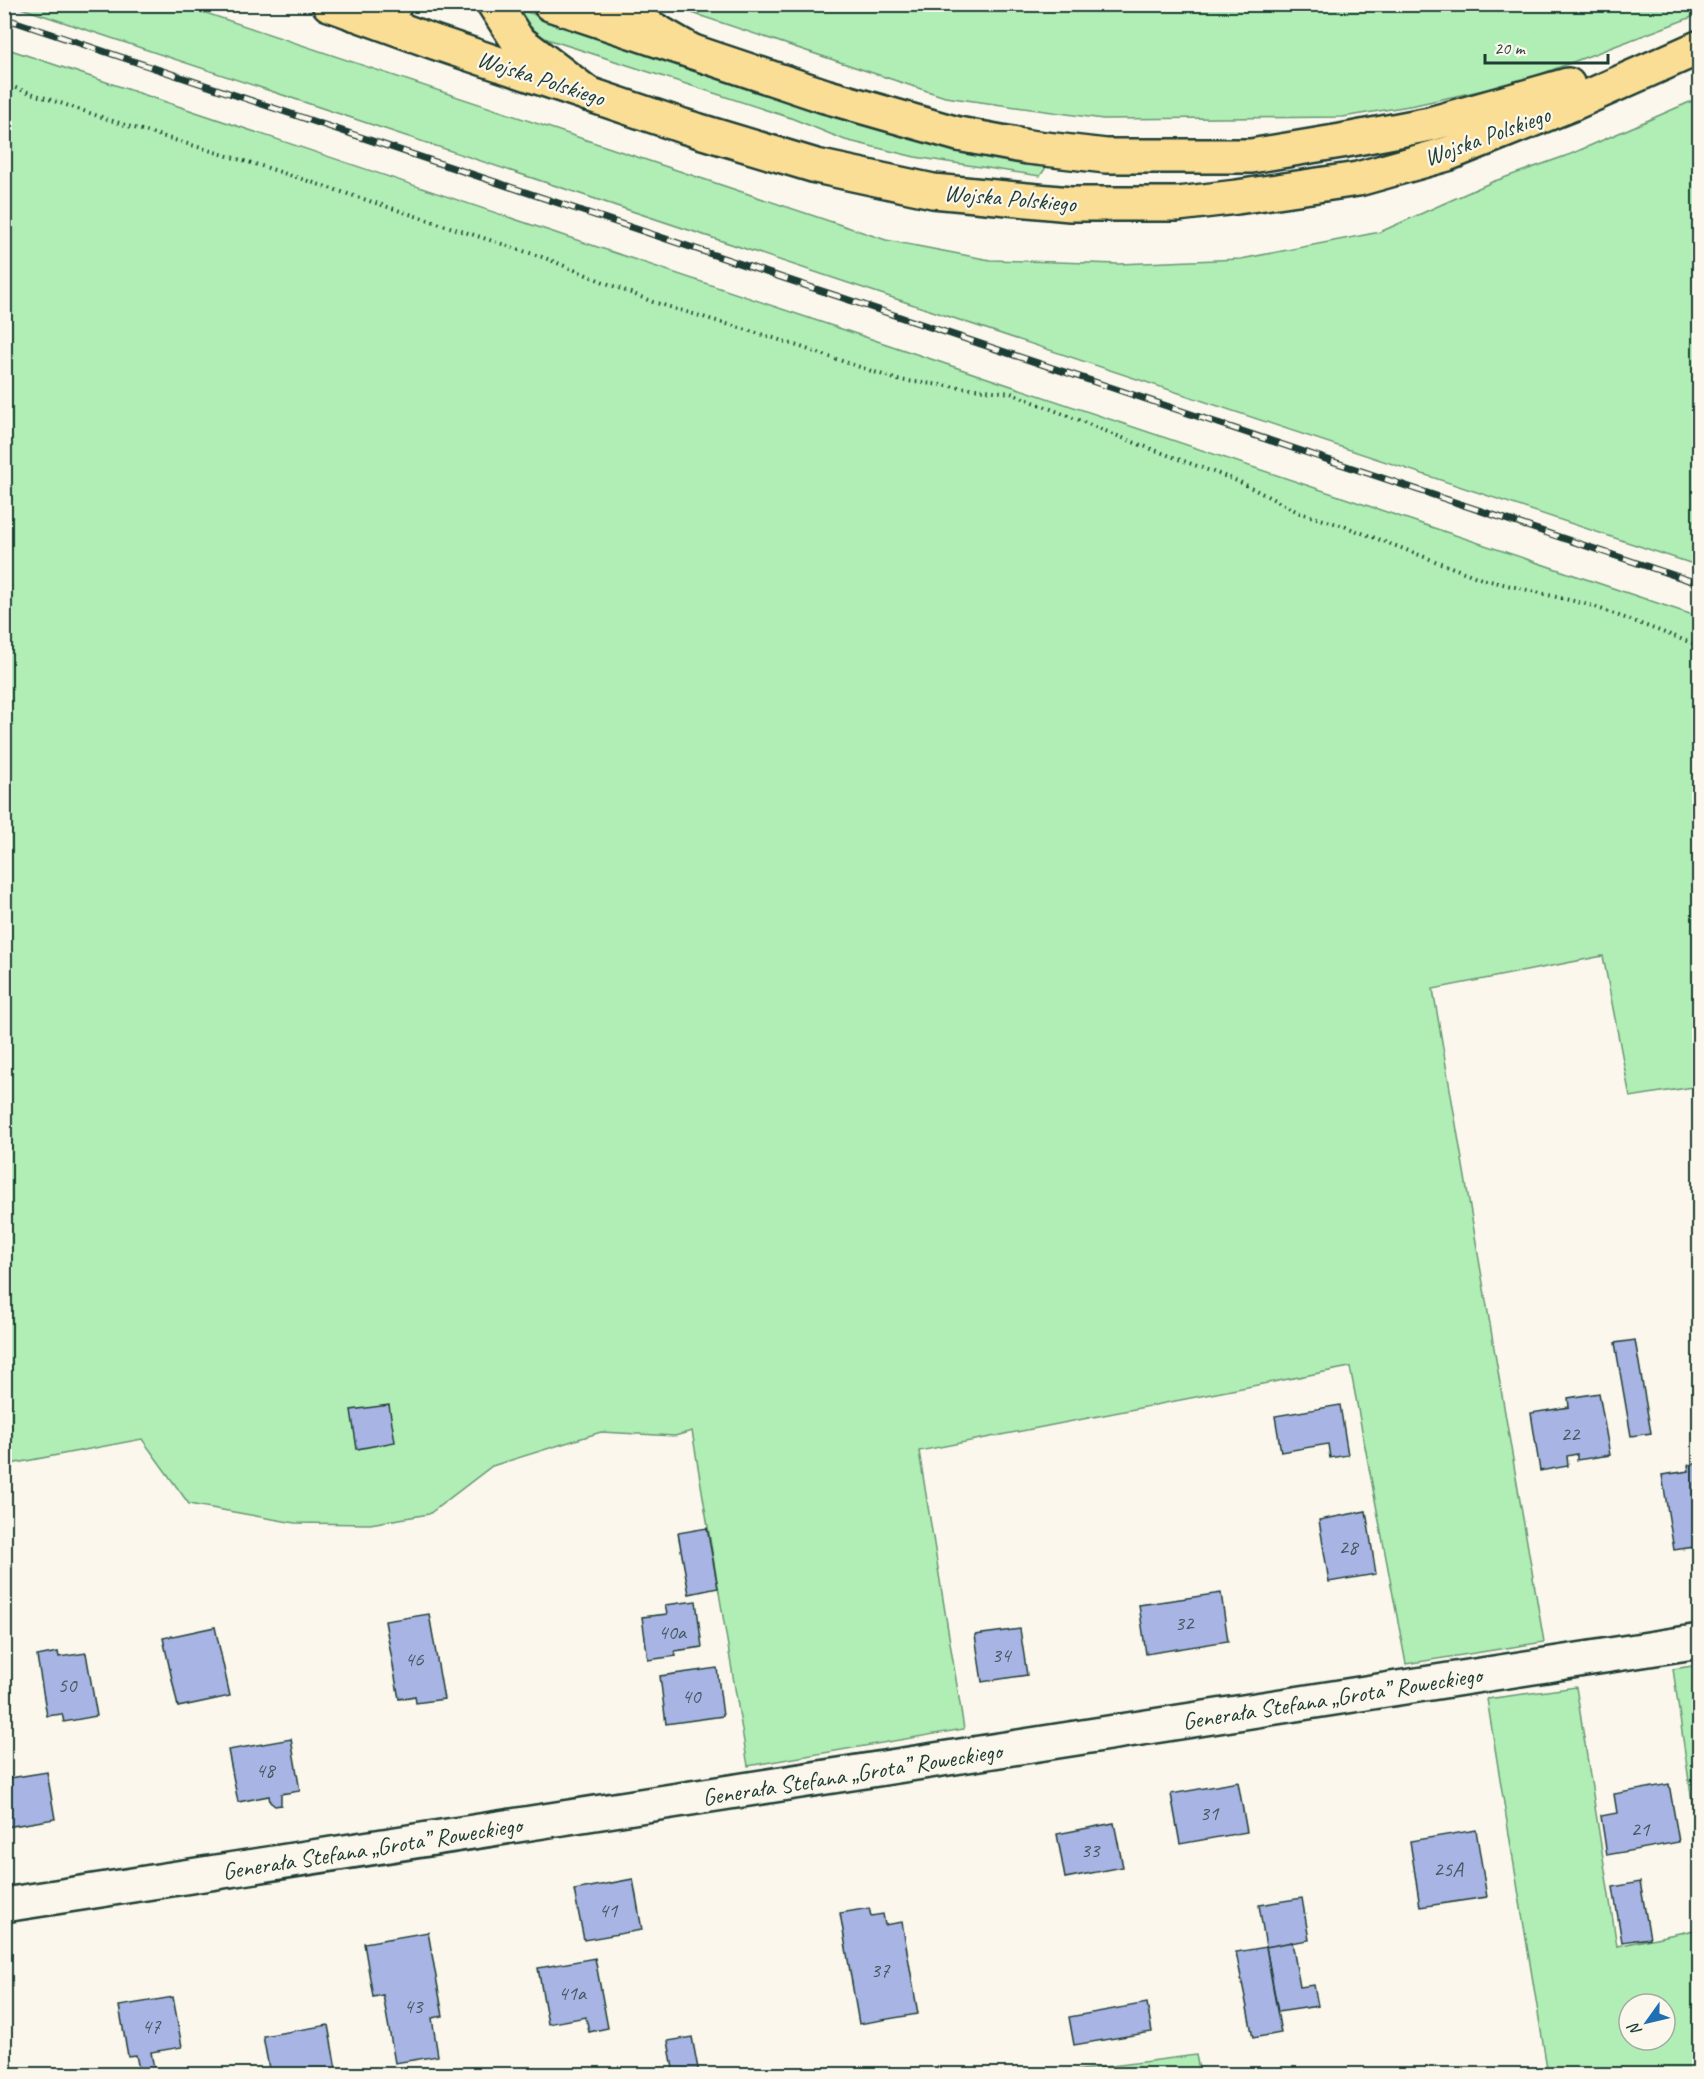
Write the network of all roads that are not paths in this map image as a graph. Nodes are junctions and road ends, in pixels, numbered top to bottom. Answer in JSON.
{"nodes":[{"id":1,"x":395,"y":4,"type":"edge"},
{"id":2,"x":494,"y":4,"type":"edge"},
{"id":3,"x":550,"y":4,"type":"edge"},
{"id":4,"x":617,"y":4,"type":"edge"},
{"id":5,"x":341,"y":9,"type":"edge"},
{"id":6,"x":1697,"y":48,"type":"edge"},
{"id":7,"x":691,"y":51,"type":"junction"},
{"id":8,"x":588,"y":94,"type":"junction"},
{"id":9,"x":1700,"y":1641,"type":"edge"},
{"id":10,"x":4,"y":1905,"type":"edge"}],
"edges":[{"from":1,"to":5,"type":"main road"},
{"from":2,"to":8,"type":"main road"},
{"from":3,"to":7,"type":"main road","name":"Wojska Polskiego"},
{"from":4,"to":7,"type":"main road"},
{"from":5,"to":8,"type":"main road","name":"Wojska Polskiego"},
{"from":6,"to":7,"type":"main road","name":"Wojska Polskiego"},
{"from":6,"to":8,"type":"main road","name":"Wojska Polskiego"},
{"from":9,"to":10,"type":"street","name":"Generała Stefana „Grota” Roweckiego"}]}
